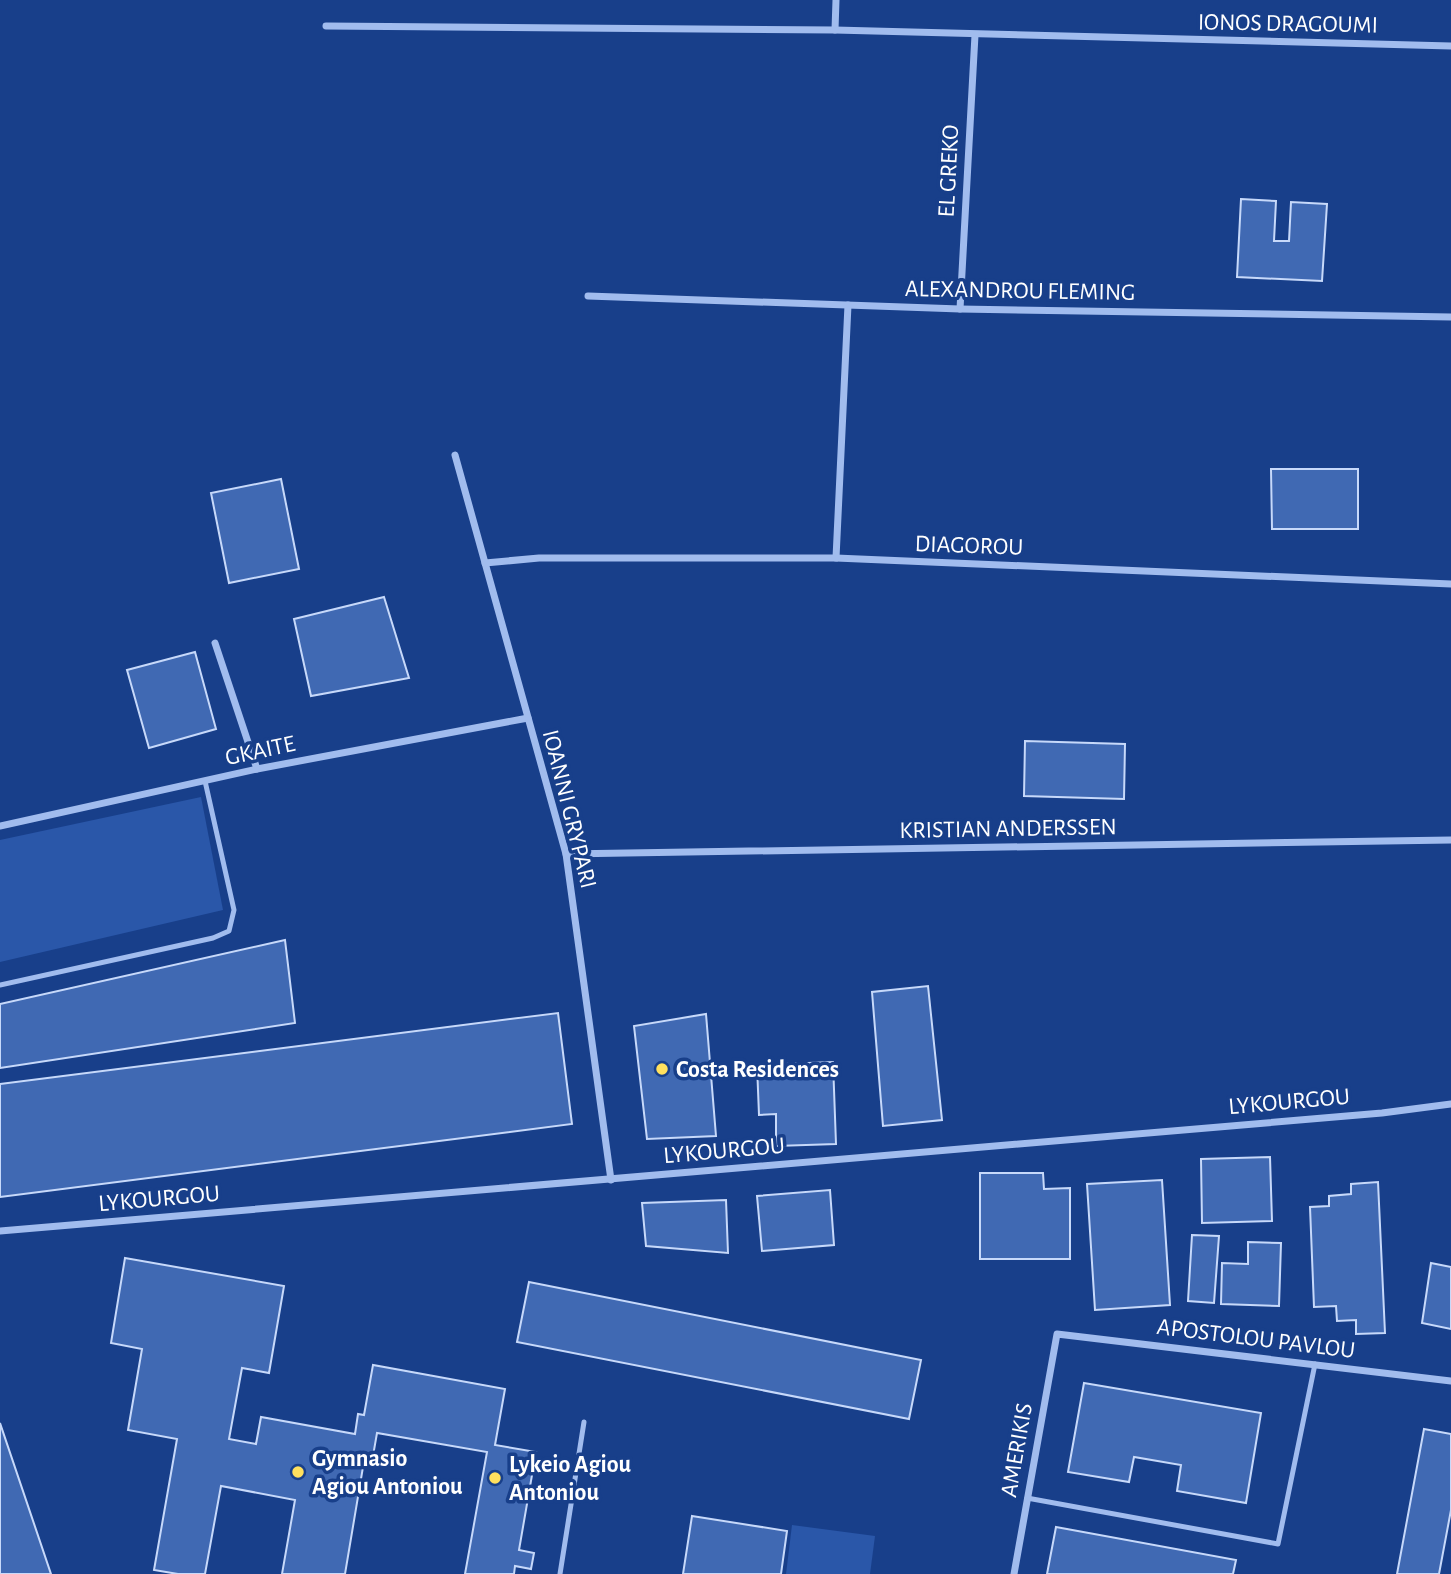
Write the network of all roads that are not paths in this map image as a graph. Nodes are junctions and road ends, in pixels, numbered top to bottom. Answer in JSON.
{"nodes":[{"id":1,"x":836,"y":0,"type":"edge"},
{"id":2,"x":326,"y":26,"type":"dead end"},
{"id":3,"x":835,"y":30,"type":"junction"},
{"id":4,"x":975,"y":35,"type":"junction"},
{"id":5,"x":1451,"y":46,"type":"edge"},
{"id":6,"x":588,"y":296,"type":"dead end"},
{"id":7,"x":848,"y":305,"type":"junction"},
{"id":8,"x":960,"y":309,"type":"junction"},
{"id":9,"x":1451,"y":317,"type":"edge"},
{"id":10,"x":454,"y":455,"type":"dead end"},
{"id":11,"x":836,"y":558,"type":"junction"},
{"id":12,"x":485,"y":563,"type":"junction"},
{"id":13,"x":1451,"y":584,"type":"edge"},
{"id":14,"x":215,"y":643,"type":"dead end"},
{"id":15,"x":528,"y":718,"type":"junction"},
{"id":16,"x":257,"y":769,"type":"junction"},
{"id":17,"x":205,"y":781,"type":"junction"},
{"id":18,"x":0,"y":826,"type":"edge"},
{"id":19,"x":1451,"y":840,"type":"edge"},
{"id":20,"x":566,"y":854,"type":"junction"},
{"id":21,"x":0,"y":985,"type":"edge"},
{"id":22,"x":1451,"y":1104,"type":"edge"},
{"id":23,"x":611,"y":1180,"type":"junction"},
{"id":24,"x":0,"y":1231,"type":"edge"},
{"id":25,"x":1057,"y":1334,"type":"joint"},
{"id":26,"x":1315,"y":1364,"type":"junction"},
{"id":27,"x":1451,"y":1381,"type":"edge"},
{"id":28,"x":584,"y":1422,"type":"dead end"},
{"id":29,"x":1027,"y":1498,"type":"junction"},
{"id":30,"x":560,"y":1574,"type":"edge"},
{"id":31,"x":1014,"y":1574,"type":"edge"}],
"edges":[{"from":1,"to":3,"type":"street"},
{"from":2,"to":3,"type":"street","name":"IONOS DRAGOUMI"},
{"from":3,"to":4,"type":"street","name":"IONOS DRAGOUMI"},
{"from":4,"to":5,"type":"street","name":"IONOS DRAGOUMI"},
{"from":4,"to":8,"type":"street","name":"EL GREKO"},
{"from":6,"to":7,"type":"street","name":"ALEXANDROU FLEMING"},
{"from":7,"to":8,"type":"street","name":"ALEXANDROU FLEMING"},
{"from":7,"to":11,"type":"street"},
{"from":8,"to":9,"type":"street","name":"ALEXANDROU FLEMING"},
{"from":10,"to":12,"type":"street","name":"IOANNI GRYPARI"},
{"from":11,"to":12,"type":"street","name":"DIAGOROU"},
{"from":11,"to":13,"type":"street","name":"DIAGOROU"},
{"from":12,"to":15,"type":"street","name":"IOANNI GRYPARI"},
{"from":14,"to":16,"type":"street"},
{"from":15,"to":16,"type":"street","name":"GKAITE"},
{"from":15,"to":20,"type":"street","name":"IOANNI GRYPARI"},
{"from":16,"to":17,"type":"street","name":"GKAITE"},
{"from":17,"to":18,"type":"street","name":"GKAITE"},
{"from":17,"to":21,"type":"lane"},
{"from":19,"to":20,"type":"street","name":"KRISTIAN ANDERSSEN"},
{"from":20,"to":23,"type":"street","name":"IOANNI GRYPARI"},
{"from":22,"to":23,"type":"street","name":"LYKOURGOU"},
{"from":23,"to":24,"type":"street","name":"LYKOURGOU"},
{"from":25,"to":26,"type":"street","name":"APOSTOLOU PAVLOU"},
{"from":25,"to":29,"type":"street","name":"AMERIKIS"},
{"from":26,"to":27,"type":"street","name":"APOSTOLOU PAVLOU"},
{"from":26,"to":29,"type":"lane"},
{"from":28,"to":30,"type":"lane"},
{"from":29,"to":31,"type":"street","name":"AMERIKIS"}]}
